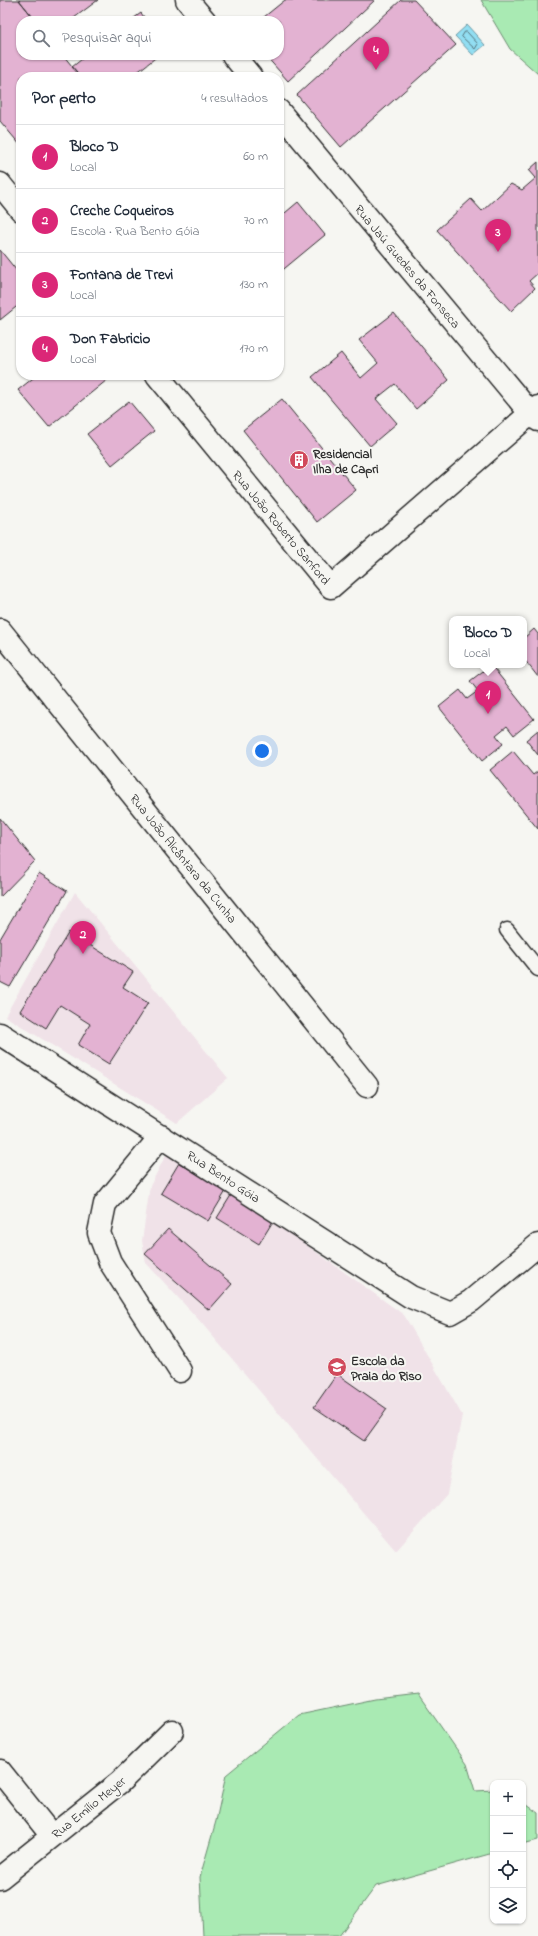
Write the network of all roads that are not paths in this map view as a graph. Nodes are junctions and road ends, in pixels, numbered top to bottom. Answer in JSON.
{"nodes":[{"id":1,"x":187,"y":0,"type":"edge"},
{"id":2,"x":201,"y":16,"type":"edge"},
{"id":3,"x":237,"y":60,"type":"edge"},
{"id":4,"x":247,"y":72,"type":"edge"},
{"id":5,"x":284,"y":117,"type":"edge"},
{"id":6,"x":0,"y":184,"type":"edge"},
{"id":7,"x":16,"y":204,"type":"edge"},
{"id":8,"x":161,"y":380,"type":"edge"},
{"id":9,"x":536,"y":414,"type":"edge"},
{"id":10,"x":0,"y":630,"type":"edge"},
{"id":11,"x":507,"y":930,"type":"dead end"},
{"id":12,"x":538,"y":969,"type":"edge"},
{"id":13,"x":0,"y":1034,"type":"edge"},
{"id":14,"x":368,"y":1086,"type":"dead end"},
{"id":15,"x":161,"y":1136,"type":"junction"},
{"id":16,"x":538,"y":1245,"type":"edge"},
{"id":17,"x":180,"y":1371,"type":"dead end"},
{"id":18,"x":172,"y":1731,"type":"dead end"},
{"id":19,"x":0,"y":1771,"type":"edge"},
{"id":20,"x":52,"y":1836,"type":"junction"},
{"id":21,"x":0,"y":1878,"type":"edge"}],
"edges":[{"from":1,"to":2,"type":"street"},
{"from":3,"to":4,"type":"street"},
{"from":5,"to":9,"type":"street","name":"Rua Jaú Guedes da Fonseca"},
{"from":6,"to":7,"type":"street"},
{"from":8,"to":9,"type":"street","name":"Rua João Roberto Sanford"},
{"from":10,"to":14,"type":"street","name":"Rua João Alcântara da Cunha"},
{"from":11,"to":12,"type":"lane"},
{"from":13,"to":15,"type":"street","name":"Rua Bento Góia"},
{"from":15,"to":16,"type":"street","name":"Rua Bento Góia"},
{"from":15,"to":17,"type":"street"},
{"from":18,"to":20,"type":"street","name":"Rua Emílio Meyer"},
{"from":19,"to":20,"type":"street"},
{"from":20,"to":21,"type":"street","name":"Rua Emílio Meyer"}]}
